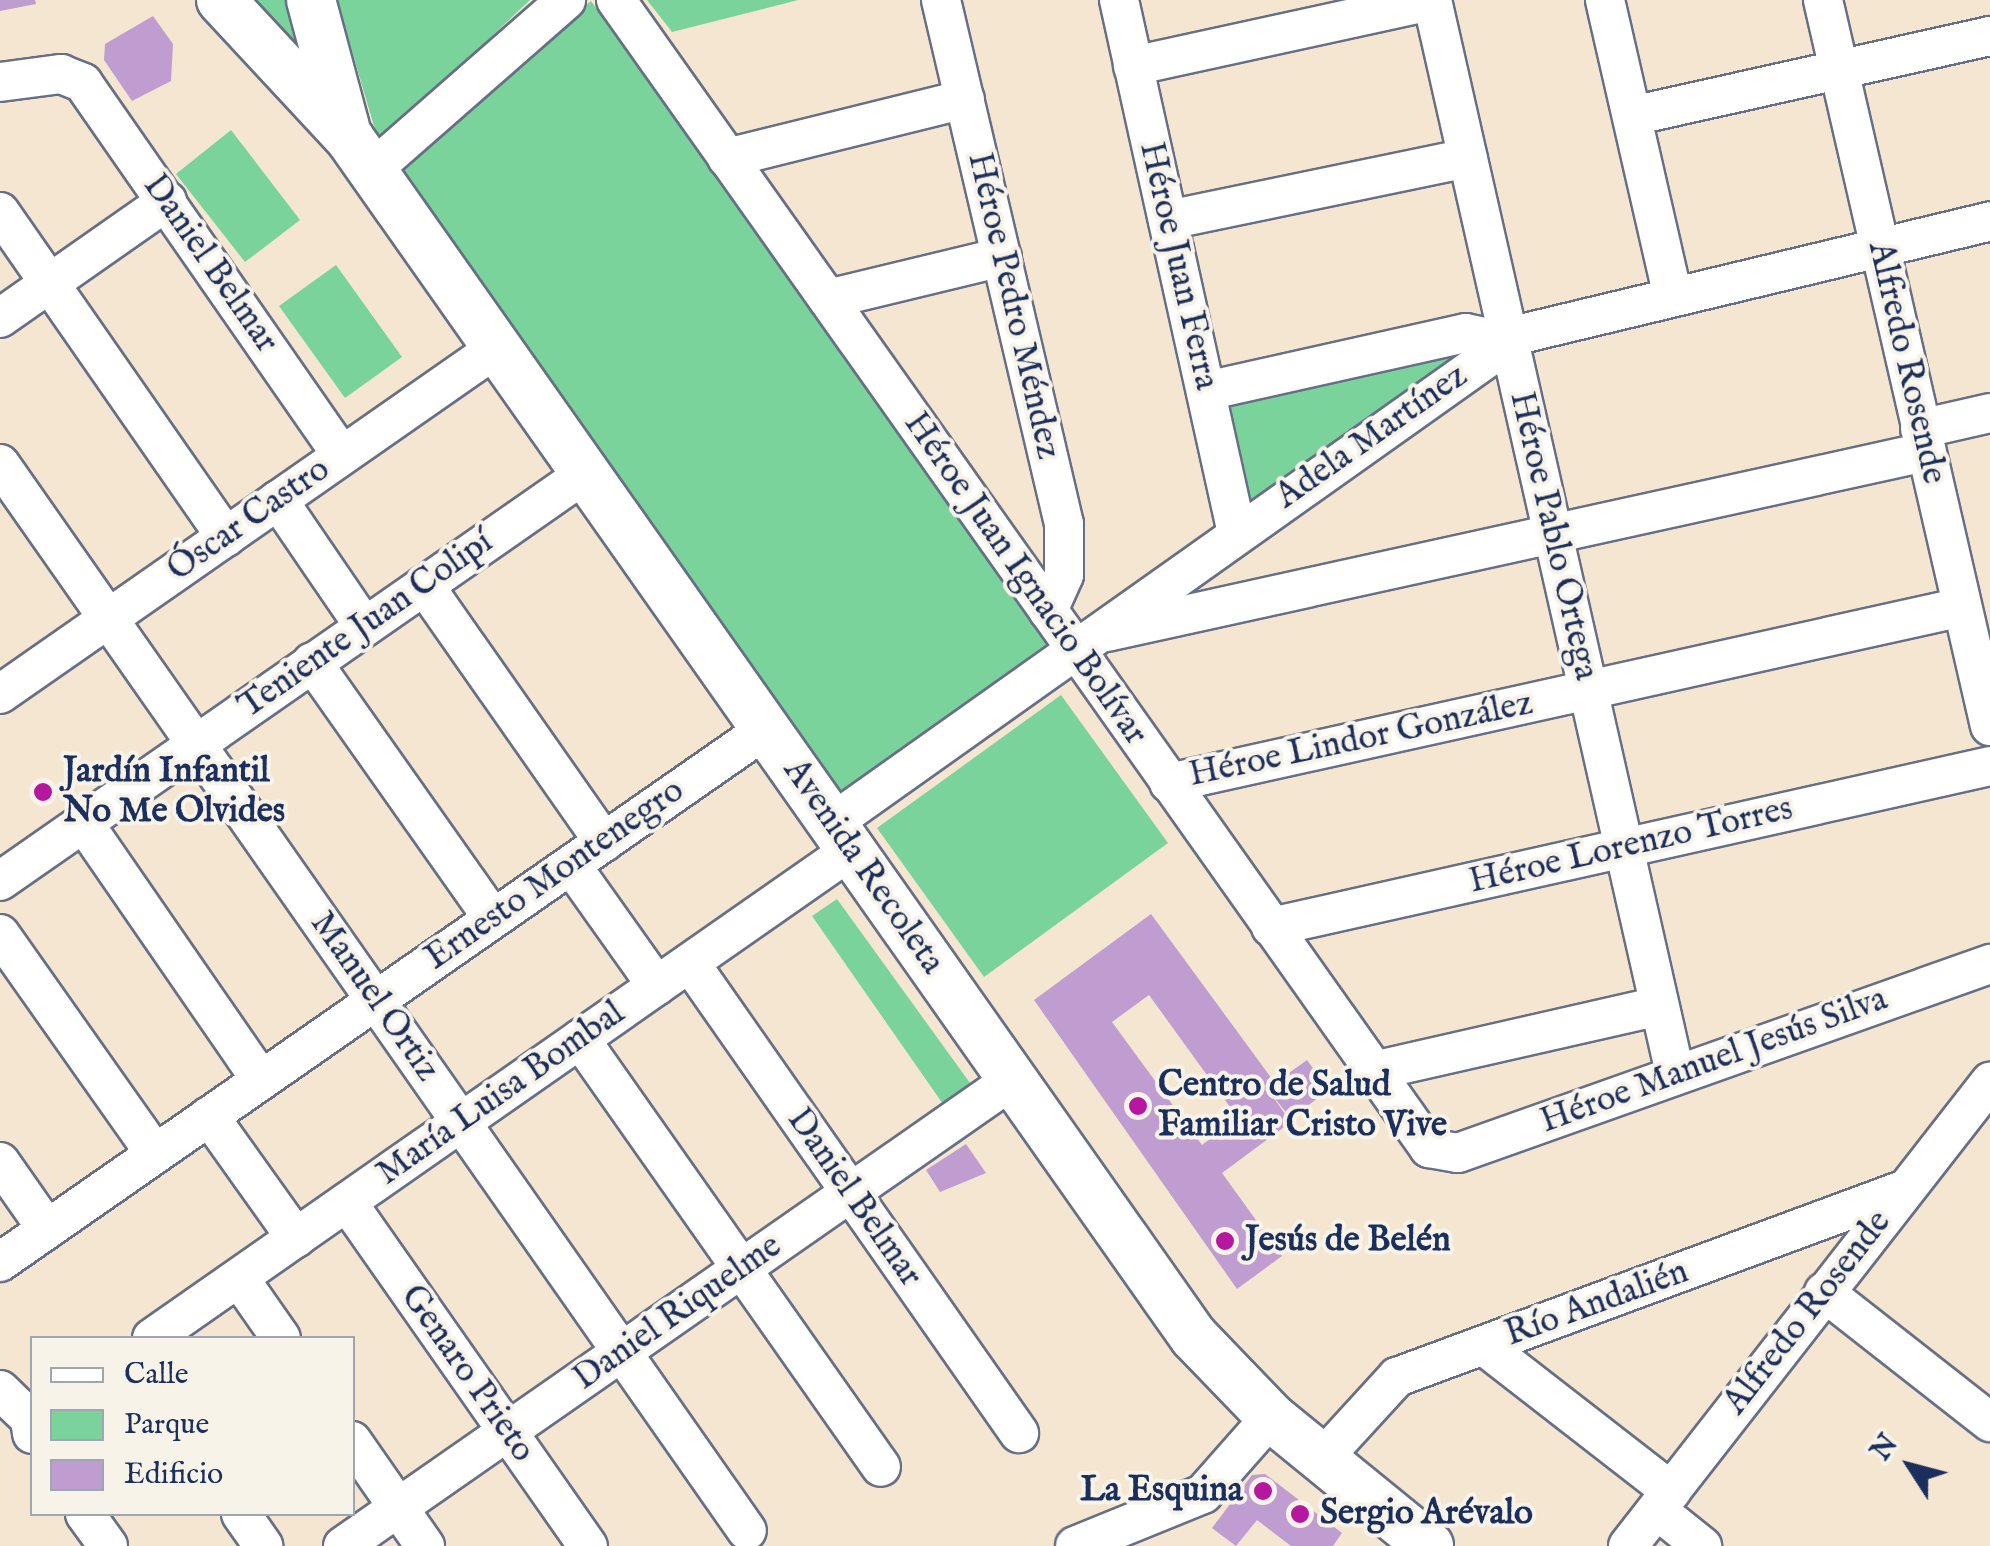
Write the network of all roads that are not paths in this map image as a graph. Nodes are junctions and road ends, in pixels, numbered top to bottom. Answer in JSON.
{"nodes":[{"id":1,"x":221,"y":0,"type":"edge"},
{"id":2,"x":311,"y":0,"type":"edge"},
{"id":3,"x":566,"y":0,"type":"edge"},
{"id":4,"x":616,"y":0,"type":"edge"},
{"id":5,"x":941,"y":0,"type":"edge"},
{"id":6,"x":1118,"y":0,"type":"edge"},
{"id":7,"x":1432,"y":0,"type":"edge"},
{"id":8,"x":1605,"y":0,"type":"edge"},
{"id":9,"x":1823,"y":0,"type":"edge"},
{"id":10,"x":1990,"y":36,"type":"edge"},
{"id":11,"x":1133,"y":66,"type":"junction"},
{"id":12,"x":1839,"y":70,"type":"junction"},
{"id":13,"x":0,"y":82,"type":"edge"},
{"id":14,"x":965,"y":100,"type":"junction"},
{"id":15,"x":1632,"y":116,"type":"junction"},
{"id":16,"x":361,"y":154,"type":"junction"},
{"id":17,"x":728,"y":158,"type":"junction"},
{"id":18,"x":1468,"y":158,"type":"junction"},
{"id":19,"x":167,"y":202,"type":"junction"},
{"id":20,"x":0,"y":212,"type":"edge"},
{"id":21,"x":1168,"y":220,"type":"junction"},
{"id":22,"x":1990,"y":221,"type":"edge"},
{"id":23,"x":1880,"y":246,"type":"junction"},
{"id":24,"x":1002,"y":257,"type":"junction"},
{"id":25,"x":50,"y":283,"type":"junction"},
{"id":26,"x":1672,"y":292,"type":"junction"},
{"id":27,"x":828,"y":299,"type":"junction"},
{"id":28,"x":0,"y":318,"type":"edge"},
{"id":29,"x":1508,"y":342,"type":"junction"},
{"id":30,"x":498,"y":347,"type":"junction"},
{"id":31,"x":1206,"y":392,"type":"junction"},
{"id":32,"x":1990,"y":413,"type":"edge"},
{"id":33,"x":1922,"y":441,"type":"junction"},
{"id":34,"x":342,"y":455,"type":"junction"},
{"id":35,"x":0,"y":464,"type":"edge"},
{"id":36,"x":586,"y":473,"type":"junction"},
{"id":37,"x":278,"y":500,"type":"junction"},
{"id":38,"x":1237,"y":533,"type":"junction"},
{"id":39,"x":1553,"y":534,"type":"junction"},
{"id":40,"x":226,"y":536,"type":"junction"},
{"id":41,"x":424,"y":585,"type":"junction"},
{"id":42,"x":1970,"y":592,"type":"edge"},
{"id":43,"x":1048,"y":610,"type":"junction"},
{"id":44,"x":108,"y":618,"type":"junction"},
{"id":45,"x":364,"y":626,"type":"junction"},
{"id":46,"x":1083,"y":642,"type":"junction"},
{"id":47,"x":312,"y":662,"type":"junction"},
{"id":48,"x":1588,"y":690,"type":"junction"},
{"id":49,"x":0,"y":694,"type":"edge"},
{"id":50,"x":1990,"y":726,"type":"edge"},
{"id":51,"x":766,"y":729,"type":"junction"},
{"id":52,"x":195,"y":742,"type":"junction"},
{"id":53,"x":1990,"y":766,"type":"edge"},
{"id":54,"x":1170,"y":783,"type":"junction"},
{"id":55,"x":83,"y":822,"type":"junction"},
{"id":56,"x":841,"y":837,"type":"junction"},
{"id":57,"x":604,"y":842,"type":"junction"},
{"id":58,"x":1624,"y":848,"type":"junction"},
{"id":59,"x":571,"y":865,"type":"junction"},
{"id":60,"x":0,"y":880,"type":"edge"},
{"id":61,"x":494,"y":919,"type":"junction"},
{"id":62,"x":1271,"y":927,"type":"junction"},
{"id":63,"x":0,"y":934,"type":"edge"},
{"id":64,"x":690,"y":963,"type":"junction"},
{"id":65,"x":1990,"y":964,"type":"edge"},
{"id":66,"x":657,"y":986,"type":"junction"},
{"id":67,"x":376,"y":1000,"type":"junction"},
{"id":68,"x":1659,"y":1006,"type":"junction"},
{"id":69,"x":580,"y":1039,"type":"junction"},
{"id":70,"x":1373,"y":1071,"type":"junction"},
{"id":71,"x":1675,"y":1073,"type":"junction"},
{"id":72,"x":261,"y":1080,"type":"junction"},
{"id":73,"x":1012,"y":1080,"type":"junction"},
{"id":74,"x":1990,"y":1082,"type":"edge"},
{"id":75,"x":209,"y":1116,"type":"junction"},
{"id":76,"x":462,"y":1122,"type":"junction"},
{"id":77,"x":1978,"y":1122,"type":"edge"},
{"id":78,"x":1438,"y":1153,"type":"joint"},
{"id":79,"x":155,"y":1154,"type":"junction"},
{"id":80,"x":0,"y":1162,"type":"edge"},
{"id":81,"x":1903,"y":1190,"type":"junction"},
{"id":82,"x":851,"y":1192,"type":"junction"},
{"id":83,"x":346,"y":1202,"type":"junction"},
{"id":84,"x":47,"y":1229,"type":"junction"},
{"id":85,"x":296,"y":1238,"type":"junction"},
{"id":86,"x":0,"y":1262,"type":"edge"},
{"id":87,"x":742,"y":1268,"type":"junction"},
{"id":88,"x":239,"y":1278,"type":"junction"},
{"id":89,"x":1824,"y":1292,"type":"junction"},
{"id":90,"x":155,"y":1336,"type":"edge"},
{"id":91,"x":280,"y":1336,"type":"edge"},
{"id":92,"x":1484,"y":1346,"type":"junction"},
{"id":93,"x":622,"y":1352,"type":"junction"},
{"id":94,"x":0,"y":1390,"type":"edge"},
{"id":95,"x":1270,"y":1417,"type":"junction"},
{"id":96,"x":30,"y":1422,"type":"edge"},
{"id":97,"x":1990,"y":1422,"type":"edge"},
{"id":98,"x":507,"y":1432,"type":"junction"},
{"id":99,"x":1019,"y":1432,"type":"dead end"},
{"id":100,"x":355,"y":1444,"type":"edge"},
{"id":101,"x":1320,"y":1460,"type":"junction"},
{"id":102,"x":881,"y":1467,"type":"dead end"},
{"id":103,"x":1664,"y":1500,"type":"junction"},
{"id":104,"x":399,"y":1507,"type":"junction"},
{"id":105,"x":86,"y":1516,"type":"edge"},
{"id":106,"x":242,"y":1516,"type":"edge"},
{"id":107,"x":748,"y":1531,"type":"dead end"},
{"id":108,"x":108,"y":1546,"type":"edge"},
{"id":109,"x":264,"y":1546,"type":"edge"},
{"id":110,"x":343,"y":1546,"type":"edge"},
{"id":111,"x":425,"y":1546,"type":"edge"},
{"id":112,"x":588,"y":1546,"type":"edge"},
{"id":113,"x":1075,"y":1546,"type":"edge"},
{"id":114,"x":1429,"y":1546,"type":"edge"},
{"id":115,"x":1628,"y":1546,"type":"edge"},
{"id":116,"x":1702,"y":1546,"type":"edge"}],
"edges":[{"from":1,"to":16,"type":"main road","name":"Avenida Recoleta"},
{"from":2,"to":16,"type":"main road","name":"Avenida Recoleta"},
{"from":3,"to":16,"type":"street"},
{"from":4,"to":17,"type":"street","name":"Héroe Juan Ignacio Bolívar"},
{"from":5,"to":14,"type":"street","name":"Héroe Pedro Méndez"},
{"from":6,"to":11,"type":"street","name":"Héroe Juan Ferra"},
{"from":7,"to":11,"type":"street"},
{"from":7,"to":18,"type":"street","name":"Héroe Pablo Ortega"},
{"from":8,"to":15,"type":"street"},
{"from":9,"to":12,"type":"street","name":"Alfredo Rosende"},
{"from":10,"to":12,"type":"street"},
{"from":11,"to":21,"type":"street","name":"Héroe Juan Ferra"},
{"from":12,"to":15,"type":"street"},
{"from":12,"to":23,"type":"street","name":"Alfredo Rosende"},
{"from":13,"to":19,"type":"street","name":"Daniel Belmar"},
{"from":14,"to":17,"type":"street"},
{"from":14,"to":24,"type":"street","name":"Héroe Pedro Méndez"},
{"from":15,"to":26,"type":"street"},
{"from":16,"to":30,"type":"main road","name":"Avenida Recoleta"},
{"from":17,"to":27,"type":"street","name":"Héroe Juan Ignacio Bolívar"},
{"from":18,"to":21,"type":"street"},
{"from":18,"to":29,"type":"street","name":"Héroe Pablo Ortega"},
{"from":19,"to":25,"type":"street"},
{"from":19,"to":34,"type":"street","name":"Daniel Belmar"},
{"from":20,"to":25,"type":"street"},
{"from":21,"to":31,"type":"street","name":"Héroe Juan Ferra"},
{"from":22,"to":23,"type":"street","name":"Adela Martínez"},
{"from":23,"to":26,"type":"street","name":"Adela Martínez"},
{"from":23,"to":33,"type":"street","name":"Alfredo Rosende"},
{"from":24,"to":27,"type":"street"},
{"from":24,"to":43,"type":"street","name":"Héroe Pedro Méndez"},
{"from":25,"to":28,"type":"street"},
{"from":25,"to":40,"type":"street"},
{"from":26,"to":29,"type":"street","name":"Adela Martínez"},
{"from":27,"to":43,"type":"street","name":"Héroe Juan Ignacio Bolívar"},
{"from":29,"to":31,"type":"street"},
{"from":29,"to":38,"type":"street","name":"Adela Martínez"},
{"from":29,"to":39,"type":"street","name":"Héroe Pablo Ortega"},
{"from":30,"to":34,"type":"street","name":"Óscar Castro"},
{"from":30,"to":36,"type":"main road","name":"Avenida Recoleta"},
{"from":31,"to":38,"type":"street","name":"Héroe Juan Ferra"},
{"from":32,"to":33,"type":"street"},
{"from":33,"to":39,"type":"street"},
{"from":33,"to":42,"type":"street","name":"Alfredo Rosende"},
{"from":34,"to":37,"type":"street","name":"Óscar Castro"},
{"from":35,"to":44,"type":"street","name":"Manuel Ortiz"},
{"from":36,"to":41,"type":"street","name":"Teniente Juan Colipí"},
{"from":36,"to":51,"type":"main road","name":"Avenida Recoleta"},
{"from":37,"to":40,"type":"street","name":"Óscar Castro"},
{"from":37,"to":45,"type":"street"},
{"from":38,"to":46,"type":"street","name":"Adela Martínez"},
{"from":39,"to":46,"type":"street"},
{"from":39,"to":48,"type":"street","name":"Héroe Pablo Ortega"},
{"from":40,"to":44,"type":"street","name":"Óscar Castro"},
{"from":41,"to":45,"type":"street","name":"Teniente Juan Colipí"},
{"from":41,"to":57,"type":"street"},
{"from":42,"to":48,"type":"street","name":"Héroe Lindor González"},
{"from":42,"to":50,"type":"street","name":"Alfredo Rosende"},
{"from":43,"to":46,"type":"street","name":"Héroe Juan Ignacio Bolívar"},
{"from":44,"to":49,"type":"street","name":"Óscar Castro"},
{"from":44,"to":52,"type":"street","name":"Manuel Ortiz"},
{"from":45,"to":47,"type":"street","name":"Teniente Juan Colipí"},
{"from":46,"to":54,"type":"street","name":"Héroe Juan Ignacio Bolívar"},
{"from":46,"to":56,"type":"street","name":"Adela Martínez"},
{"from":47,"to":52,"type":"street","name":"Teniente Juan Colipí"},
{"from":47,"to":61,"type":"street"},
{"from":48,"to":54,"type":"street","name":"Héroe Lindor González"},
{"from":48,"to":58,"type":"street","name":"Héroe Pablo Ortega"},
{"from":51,"to":56,"type":"main road","name":"Avenida Recoleta"},
{"from":51,"to":57,"type":"street","name":"Ernesto Montenegro"},
{"from":52,"to":55,"type":"street","name":"Teniente Juan Colipí"},
{"from":52,"to":67,"type":"street","name":"Manuel Ortiz"},
{"from":53,"to":58,"type":"street","name":"Héroe Lorenzo Torres"},
{"from":54,"to":62,"type":"street","name":"Héroe Juan Ignacio Bolívar"},
{"from":55,"to":60,"type":"street","name":"Teniente Juan Colipí"},
{"from":55,"to":72,"type":"street"},
{"from":56,"to":64,"type":"street","name":"María Luisa Bombal"},
{"from":56,"to":73,"type":"main road","name":"Avenida Recoleta"},
{"from":57,"to":59,"type":"street","name":"Ernesto Montenegro"},
{"from":58,"to":62,"type":"street","name":"Héroe Lorenzo Torres"},
{"from":58,"to":68,"type":"street","name":"Héroe Pablo Ortega"},
{"from":59,"to":61,"type":"street","name":"Ernesto Montenegro"},
{"from":59,"to":66,"type":"street"},
{"from":61,"to":67,"type":"street","name":"Ernesto Montenegro"},
{"from":62,"to":70,"type":"street","name":"Héroe Juan Ignacio Bolívar"},
{"from":63,"to":79,"type":"street"},
{"from":64,"to":66,"type":"street","name":"María Luisa Bombal"},
{"from":64,"to":82,"type":"street","name":"Daniel Belmar"},
{"from":65,"to":71,"type":"street","name":"Héroe Manuel Jesús Silva"},
{"from":66,"to":69,"type":"street","name":"María Luisa Bombal"},
{"from":67,"to":72,"type":"street","name":"Ernesto Montenegro"},
{"from":67,"to":76,"type":"street","name":"Manuel Ortiz"},
{"from":68,"to":70,"type":"street"},
{"from":68,"to":71,"type":"street","name":"Héroe Pablo Ortega"},
{"from":69,"to":76,"type":"street","name":"María Luisa Bombal"},
{"from":69,"to":87,"type":"street"},
{"from":70,"to":78,"type":"street","name":"Héroe Juan Ignacio Bolívar"},
{"from":71,"to":78,"type":"street","name":"Héroe Manuel Jesús Silva"},
{"from":72,"to":75,"type":"street","name":"Ernesto Montenegro"},
{"from":73,"to":82,"type":"street","name":"Daniel Riquelme"},
{"from":73,"to":95,"type":"main road","name":"Avenida Recoleta"},
{"from":74,"to":77,"type":"street","name":"Alfredo Rosende"},
{"from":75,"to":79,"type":"street","name":"Ernesto Montenegro"},
{"from":75,"to":85,"type":"street"},
{"from":76,"to":83,"type":"street","name":"María Luisa Bombal"},
{"from":76,"to":93,"type":"street","name":"Manuel Ortiz"},
{"from":77,"to":81,"type":"street","name":"Alfredo Rosende"},
{"from":79,"to":84,"type":"street","name":"Ernesto Montenegro"},
{"from":80,"to":84,"type":"street"},
{"from":81,"to":89,"type":"street","name":"Alfredo Rosende"},
{"from":81,"to":92,"type":"street","name":"Río Andalién"},
{"from":82,"to":87,"type":"street","name":"Daniel Riquelme"},
{"from":82,"to":99,"type":"street","name":"Daniel Belmar"},
{"from":83,"to":85,"type":"street","name":"María Luisa Bombal"},
{"from":83,"to":98,"type":"street","name":"Genaro Prieto"},
{"from":84,"to":86,"type":"street","name":"Ernesto Montenegro"},
{"from":85,"to":88,"type":"street","name":"María Luisa Bombal"},
{"from":87,"to":93,"type":"street","name":"Daniel Riquelme"},
{"from":87,"to":102,"type":"street"},
{"from":88,"to":90,"type":"street","name":"María Luisa Bombal"},
{"from":88,"to":91,"type":"street"},
{"from":89,"to":97,"type":"street"},
{"from":89,"to":103,"type":"street","name":"Alfredo Rosende"},
{"from":92,"to":101,"type":"street","name":"Río Andalién"},
{"from":92,"to":103,"type":"street"},
{"from":93,"to":98,"type":"street","name":"Daniel Riquelme"},
{"from":93,"to":107,"type":"street","name":"Manuel Ortiz"},
{"from":94,"to":96,"type":"street"},
{"from":95,"to":101,"type":"main road","name":"Avenida Recoleta"},
{"from":95,"to":113,"type":"street"},
{"from":98,"to":104,"type":"street","name":"Daniel Riquelme"},
{"from":98,"to":112,"type":"street","name":"Genaro Prieto"},
{"from":100,"to":104,"type":"street"},
{"from":101,"to":114,"type":"main road","name":"Avenida Recoleta"},
{"from":103,"to":115,"type":"street","name":"Alfredo Rosende"},
{"from":103,"to":116,"type":"street"},
{"from":104,"to":110,"type":"street","name":"Daniel Riquelme"},
{"from":104,"to":111,"type":"street"},
{"from":105,"to":108,"type":"street"},
{"from":106,"to":109,"type":"street"}]}
